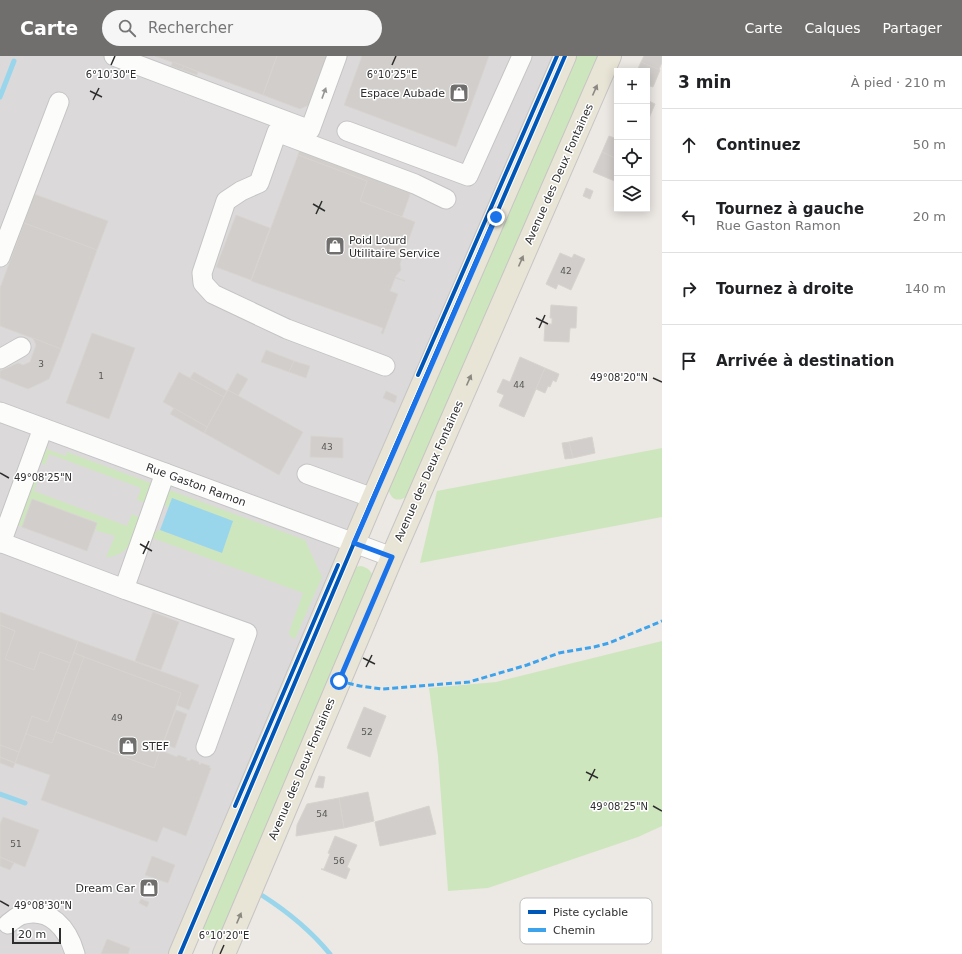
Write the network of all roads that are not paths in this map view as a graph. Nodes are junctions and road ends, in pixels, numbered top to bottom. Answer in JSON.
{"nodes":[{"id":1,"x":114,"y":56,"type":"edge"},
{"id":2,"x":338,"y":56,"type":"edge"},
{"id":3,"x":522,"y":56,"type":"edge"},
{"id":4,"x":565,"y":56,"type":"edge"},
{"id":5,"x":610,"y":56,"type":"edge"},
{"id":6,"x":59,"y":102,"type":"dead end"},
{"id":7,"x":347,"y":131,"type":"dead end"},
{"id":8,"x":446,"y":199,"type":"dead end"},
{"id":9,"x":0,"y":257,"type":"edge"},
{"id":10,"x":21,"y":348,"type":"dead end"},
{"id":11,"x":0,"y":359,"type":"edge"},
{"id":12,"x":385,"y":366,"type":"dead end"},
{"id":13,"x":0,"y":412,"type":"edge"},
{"id":14,"x":43,"y":428,"type":"junction"},
{"id":15,"x":165,"y":473,"type":"junction"},
{"id":16,"x":307,"y":474,"type":"dead end"},
{"id":17,"x":373,"y":498,"type":"junction"},
{"id":18,"x":0,"y":543,"type":"edge"},
{"id":19,"x":354,"y":543,"type":"junction"},
{"id":20,"x":392,"y":557,"type":"junction"},
{"id":21,"x":124,"y":589,"type":"junction"},
{"id":22,"x":206,"y":747,"type":"dead end"},
{"id":23,"x":8,"y":924,"type":"dead end"},
{"id":24,"x":75,"y":954,"type":"edge"},
{"id":25,"x":180,"y":954,"type":"edge"},
{"id":26,"x":224,"y":954,"type":"edge"}],
"edges":[{"from":1,"to":2,"type":"street","one_way":true},
{"from":3,"to":7,"type":"street"},
{"from":4,"to":17,"type":"main road"},
{"from":20,"to":5,"type":"main road","name":"Avenue des Deux Fontaines","one_way":true},
{"from":6,"to":9,"type":"street"},
{"from":8,"to":12,"type":"street"},
{"from":10,"to":11,"type":"street"},
{"from":13,"to":14,"type":"street","name":"Rue Gaston Ramon"},
{"from":14,"to":15,"type":"street","name":"Rue Gaston Ramon"},
{"from":14,"to":18,"type":"street"},
{"from":15,"to":19,"type":"street","name":"Rue Gaston Ramon"},
{"from":15,"to":21,"type":"street"},
{"from":16,"to":17,"type":"street"},
{"from":17,"to":19,"type":"main road"},
{"from":18,"to":21,"type":"street"},
{"from":19,"to":20,"type":"street","name":"Rue Gaston Ramon"},
{"from":19,"to":25,"type":"main road"},
{"from":26,"to":20,"type":"main road","name":"Avenue des Deux Fontaines","one_way":true},
{"from":21,"to":22,"type":"street"},
{"from":23,"to":24,"type":"street"}]}
